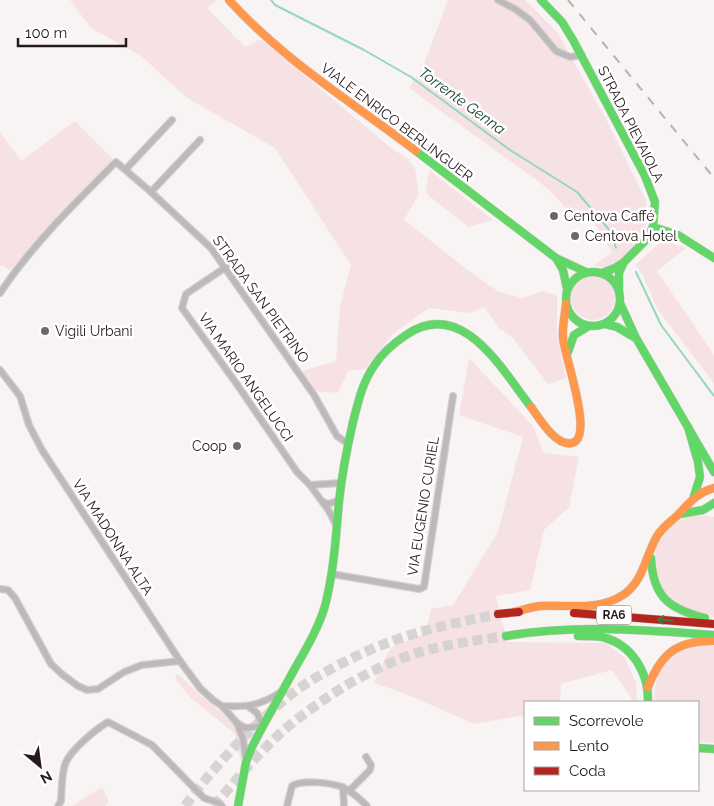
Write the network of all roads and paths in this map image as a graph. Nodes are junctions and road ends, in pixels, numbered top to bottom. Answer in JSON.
{"nodes":[{"id":1,"x":229,"y":0,"type":"edge"},
{"id":2,"x":498,"y":0,"type":"edge"},
{"id":3,"x":541,"y":0,"type":"edge"},
{"id":4,"x":582,"y":55,"type":"junction"},
{"id":5,"x":172,"y":120,"type":"dead end"},
{"id":6,"x":200,"y":140,"type":"dead end"},
{"id":7,"x":126,"y":169,"type":"junction"},
{"id":8,"x":151,"y":192,"type":"junction"},
{"id":9,"x":654,"y":227,"type":"junction"},
{"id":10,"x":556,"y":258,"type":"junction"},
{"id":11,"x":714,"y":258,"type":"edge"},
{"id":12,"x":624,"y":262,"type":"junction"},
{"id":13,"x":226,"y":267,"type":"junction"},
{"id":14,"x":586,"y":272,"type":"junction"},
{"id":15,"x":602,"y":273,"type":"junction"},
{"id":16,"x":567,"y":289,"type":"junction"},
{"id":17,"x":619,"y":289,"type":"junction"},
{"id":18,"x":0,"y":293,"type":"edge"},
{"id":19,"x":620,"y":303,"type":"junction"},
{"id":20,"x":566,"y":304,"type":"junction"},
{"id":21,"x":605,"y":324,"type":"junction"},
{"id":22,"x":589,"y":326,"type":"junction"},
{"id":23,"x":636,"y":338,"type":"junction"},
{"id":24,"x":568,"y":354,"type":"junction"},
{"id":25,"x":0,"y":370,"type":"edge"},
{"id":26,"x":453,"y":396,"type":"dead end"},
{"id":27,"x":688,"y":427,"type":"junction"},
{"id":28,"x":347,"y":444,"type":"junction"},
{"id":29,"x":714,"y":472,"type":"edge"},
{"id":30,"x":341,"y":483,"type":"junction"},
{"id":31,"x":310,"y":485,"type":"junction"},
{"id":32,"x":714,"y":488,"type":"edge"},
{"id":33,"x":694,"y":496,"type":"junction"},
{"id":34,"x":340,"y":500,"type":"junction"},
{"id":35,"x":323,"y":502,"type":"junction"},
{"id":36,"x":714,"y":503,"type":"edge"},
{"id":37,"x":703,"y":510,"type":"junction"},
{"id":38,"x":714,"y":512,"type":"edge"},
{"id":39,"x":679,"y":514,"type":"junction"},
{"id":40,"x":337,"y":527,"type":"junction"},
{"id":41,"x":650,"y":552,"type":"junction"},
{"id":42,"x":332,"y":574,"type":"junction"},
{"id":43,"x":0,"y":589,"type":"edge"},
{"id":44,"x":514,"y":612,"type":"junction"},
{"id":45,"x":498,"y":614,"type":"tunnel mouth"},
{"id":46,"x":714,"y":619,"type":"edge"},
{"id":47,"x":714,"y":624,"type":"edge"},
{"id":48,"x":517,"y":634,"type":"junction"},
{"id":49,"x":714,"y":635,"type":"edge"},
{"id":50,"x":506,"y":636,"type":"tunnel mouth"},
{"id":51,"x":714,"y":641,"type":"edge"},
{"id":52,"x":180,"y":661,"type":"junction"},
{"id":53,"x":648,"y":687,"type":"junction"},
{"id":54,"x":283,"y":691,"type":"junction"},
{"id":55,"x":648,"y":701,"type":"edge"},
{"id":56,"x":222,"y":706,"type":"junction"},
{"id":57,"x":249,"y":707,"type":"junction"},
{"id":58,"x":237,"y":723,"type":"junction"},
{"id":59,"x":263,"y":726,"type":"junction"},
{"id":60,"x":699,"y":748,"type":"edge"},
{"id":61,"x":714,"y":749,"type":"edge"},
{"id":62,"x":366,"y":757,"type":"dead end"},
{"id":63,"x":246,"y":762,"type":"junction"},
{"id":64,"x":343,"y":787,"type":"junction"},
{"id":65,"x":349,"y":791,"type":"junction"},
{"id":66,"x":58,"y":806,"type":"edge"},
{"id":67,"x":222,"y":806,"type":"edge"},
{"id":68,"x":238,"y":806,"type":"edge"},
{"id":69,"x":287,"y":806,"type":"edge"},
{"id":70,"x":344,"y":806,"type":"edge"},
{"id":71,"x":368,"y":806,"type":"edge"}],
"edges":[{"from":1,"to":10,"type":"main road","name":"VIALE ENRICO BERLINGUER"},
{"from":2,"to":4,"type":"street"},
{"from":3,"to":4,"type":"main road","name":"STRADA PIEVAIOLA"},
{"from":4,"to":9,"type":"main road","name":"STRADA PIEVAIOLA"},
{"from":5,"to":7,"type":"street"},
{"from":6,"to":8,"type":"street"},
{"from":7,"to":8,"type":"street","name":"STRADA SAN PIETRINO"},
{"from":7,"to":18,"type":"street","name":"STRADA SAN PIETRINO"},
{"from":8,"to":13,"type":"street","name":"STRADA SAN PIETRINO"},
{"from":9,"to":11,"type":"main road"},
{"from":9,"to":12,"type":"main road"},
{"from":10,"to":14,"type":"main road","name":"VIALE ENRICO BERLINGUER"},
{"from":10,"to":16,"type":"main road"},
{"from":12,"to":15,"type":"main road"},
{"from":12,"to":17,"type":"main road"},
{"from":13,"to":28,"type":"street","name":"STRADA SAN PIETRINO"},
{"from":13,"to":31,"type":"street","name":"VIA MARIO ANGELUCCI"},
{"from":14,"to":15,"type":"main road"},
{"from":14,"to":16,"type":"main road"},
{"from":15,"to":17,"type":"main road"},
{"from":16,"to":20,"type":"main road"},
{"from":17,"to":19,"type":"main road"},
{"from":19,"to":21,"type":"main road"},
{"from":19,"to":23,"type":"main road"},
{"from":20,"to":22,"type":"main road"},
{"from":20,"to":24,"type":"main road"},
{"from":21,"to":22,"type":"main road"},
{"from":21,"to":23,"type":"main road"},
{"from":22,"to":24,"type":"main road"},
{"from":23,"to":27,"type":"main road"},
{"from":24,"to":28,"type":"main road"},
{"from":25,"to":52,"type":"street","name":"VIA MADONNA ALTA"},
{"from":26,"to":42,"type":"street","name":"VIA EUGENIO CURIEL"},
{"from":27,"to":29,"type":"main road"},
{"from":27,"to":33,"type":"main road"},
{"from":28,"to":30,"type":"main road","name":"VIA MADONNA ALTA"},
{"from":30,"to":31,"type":"street"},
{"from":30,"to":34,"type":"main road","name":"VIA MADONNA ALTA"},
{"from":31,"to":35,"type":"street","name":"VIA MARIO ANGELUCCI"},
{"from":32,"to":33,"type":"main road"},
{"from":33,"to":39,"type":"main road"},
{"from":34,"to":35,"type":"street"},
{"from":34,"to":40,"type":"main road","name":"VIA MADONNA ALTA"},
{"from":35,"to":40,"type":"street","name":"VIA MARIO ANGELUCCI"},
{"from":36,"to":37,"type":"main road"},
{"from":37,"to":38,"type":"main road"},
{"from":37,"to":39,"type":"main road"},
{"from":39,"to":41,"type":"main road"},
{"from":40,"to":42,"type":"main road","name":"VIA MADONNA ALTA"},
{"from":41,"to":44,"type":"main road"},
{"from":41,"to":46,"type":"main road"},
{"from":42,"to":54,"type":"main road","name":"VIA MADONNA ALTA"},
{"from":43,"to":52,"type":"street"},
{"from":44,"to":45,"type":"main road","number":"RA6"},
{"from":47,"to":44,"type":"main road","number":"RA6","one_way":true},
{"from":48,"to":49,"type":"main road","number":"RA6"},
{"from":48,"to":50,"type":"main road","number":"RA6"},
{"from":48,"to":53,"type":"main road","number":"RA6"},
{"from":51,"to":53,"type":"main road"},
{"from":52,"to":56,"type":"street","name":"VIA MADONNA ALTA"},
{"from":53,"to":55,"type":"main road"},
{"from":54,"to":57,"type":"street"},
{"from":54,"to":59,"type":"main road","name":"VIA MADONNA ALTA"},
{"from":56,"to":57,"type":"street"},
{"from":56,"to":58,"type":"street","name":"VIA MADONNA ALTA"},
{"from":57,"to":59,"type":"street"},
{"from":58,"to":59,"type":"street"},
{"from":58,"to":63,"type":"street","name":"VIA MADONNA ALTA"},
{"from":59,"to":63,"type":"main road","name":"VIA MADONNA ALTA"},
{"from":60,"to":61,"type":"main road"},
{"from":62,"to":65,"type":"street"},
{"from":63,"to":68,"type":"main road","name":"VIA MADONNA ALTA"},
{"from":64,"to":65,"type":"street"},
{"from":64,"to":69,"type":"street"},
{"from":64,"to":70,"type":"street"},
{"from":65,"to":71,"type":"street"},
{"from":66,"to":67,"type":"street"}]}
